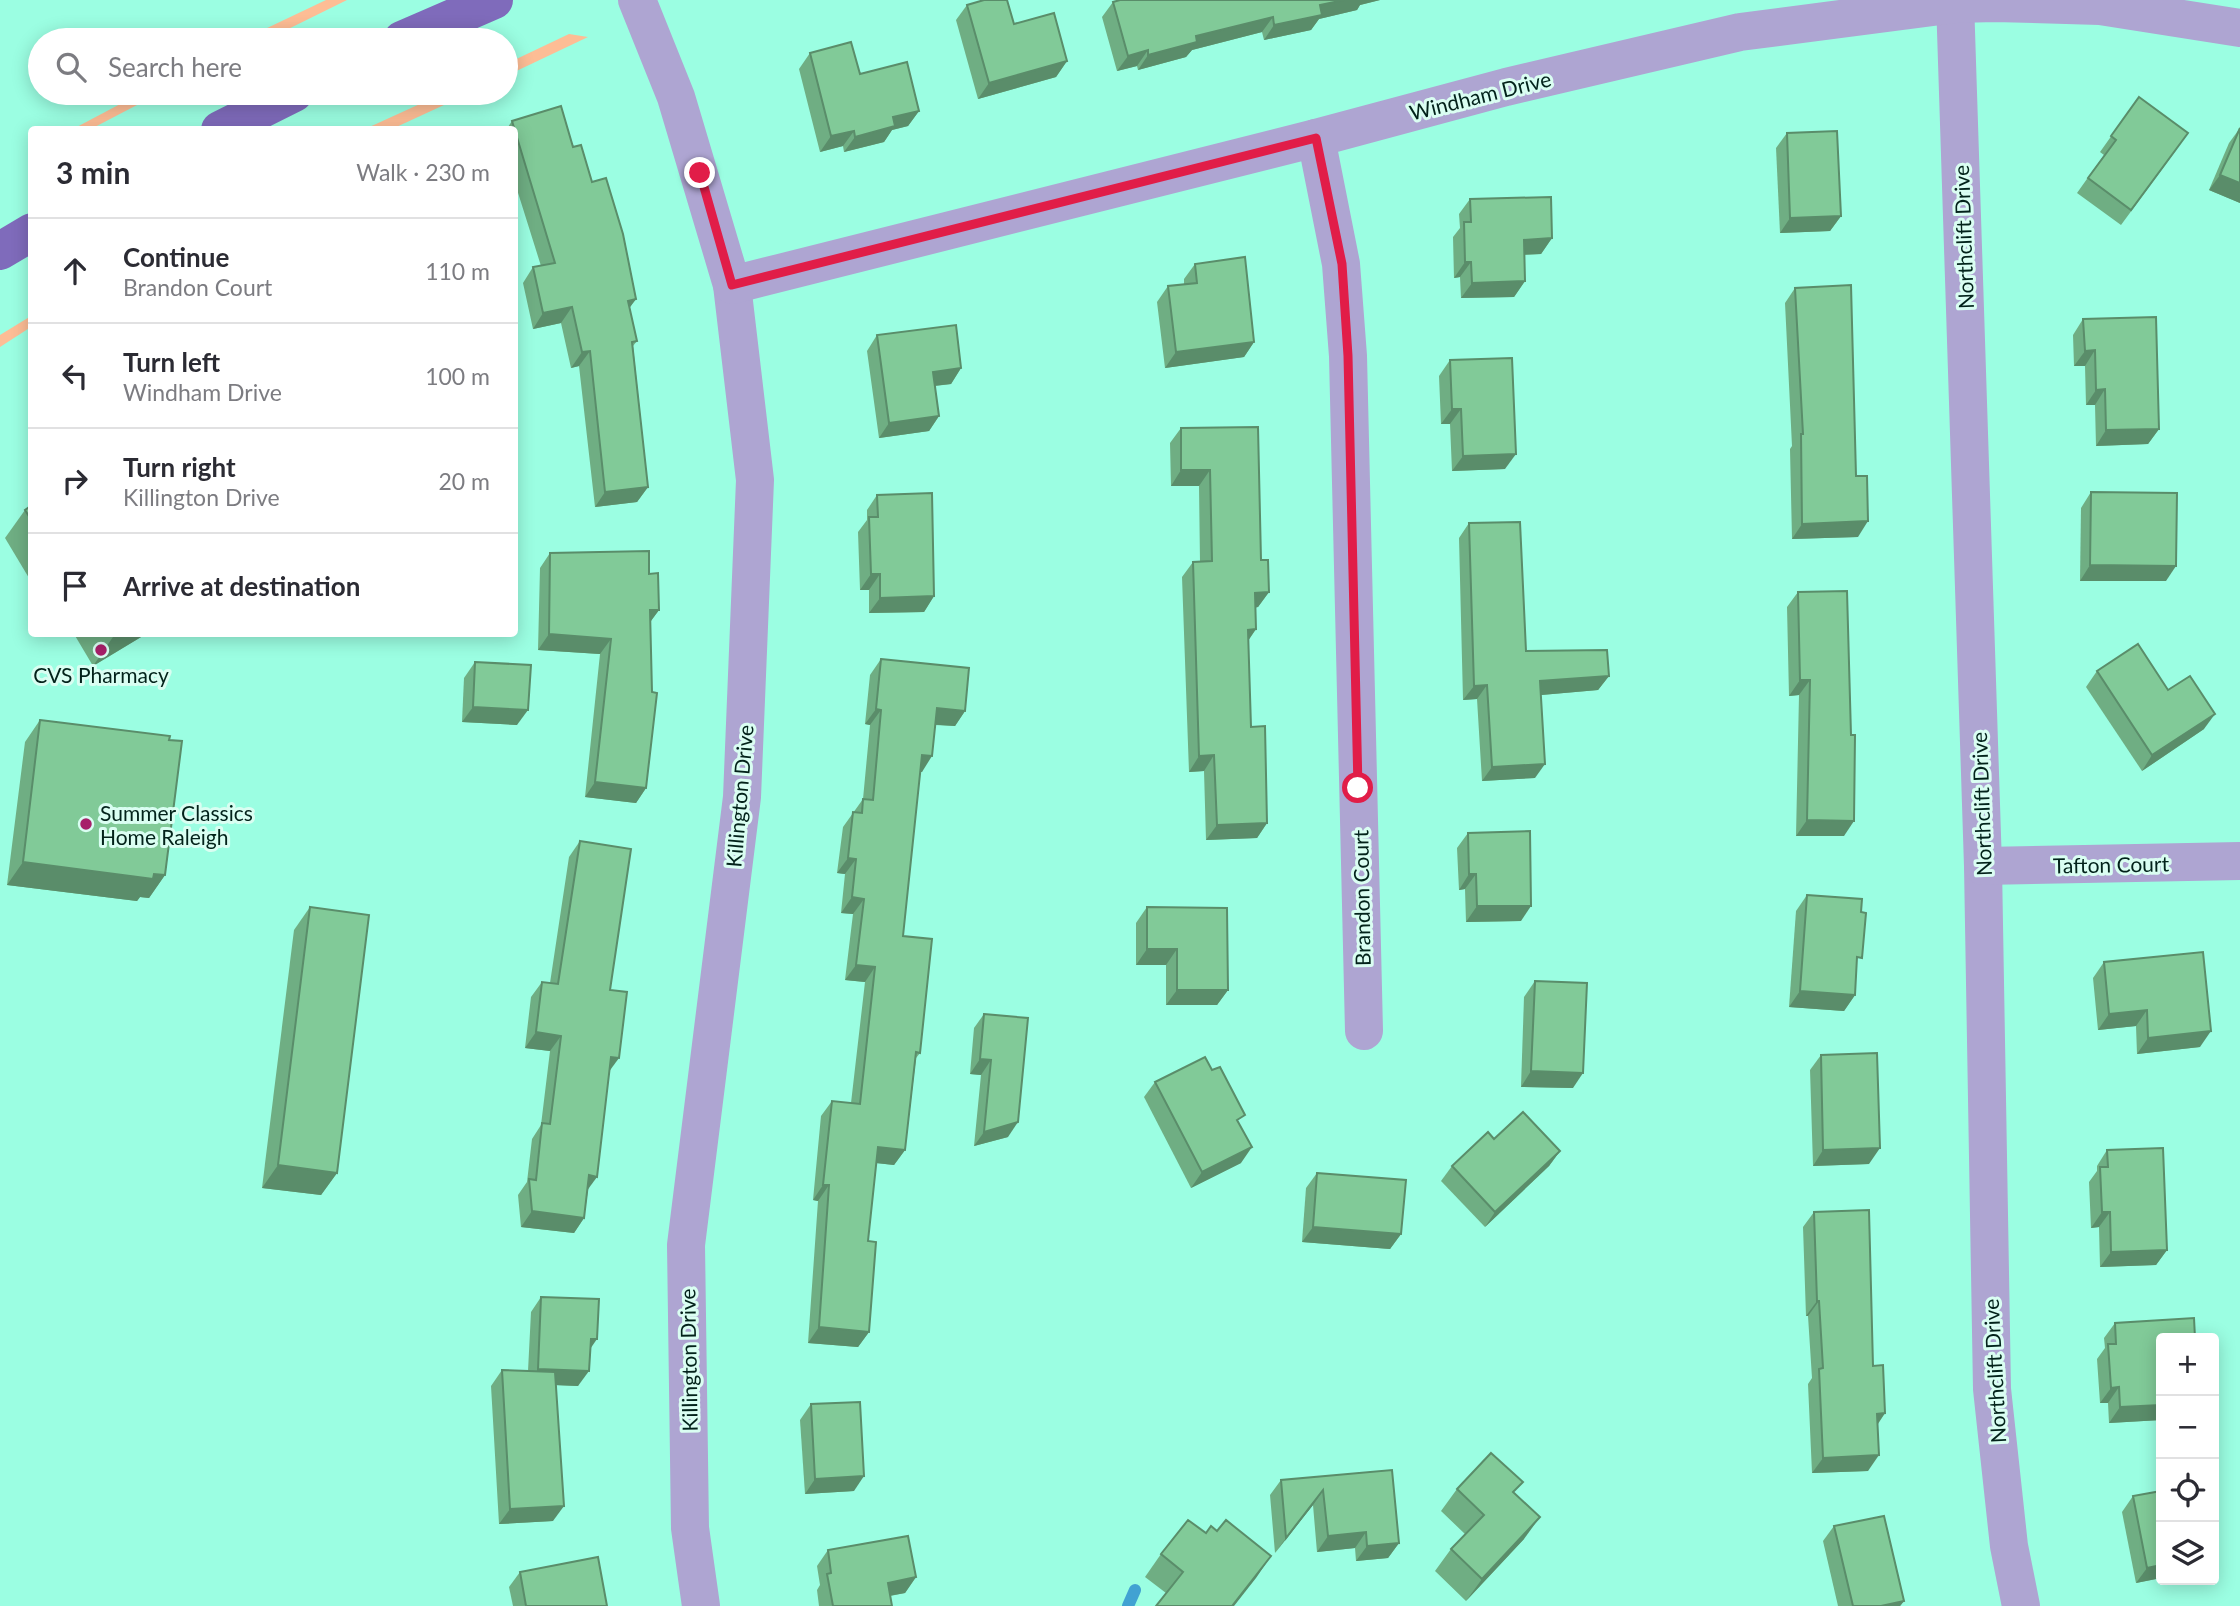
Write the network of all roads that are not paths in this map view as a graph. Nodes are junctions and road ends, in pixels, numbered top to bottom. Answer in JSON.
{"nodes":[{"id":1,"x":494,"y":0,"type":"edge"},
{"id":2,"x":637,"y":0,"type":"edge"},
{"id":3,"x":1956,"y":2,"type":"edge"},
{"id":4,"x":430,"y":28,"type":"edge"},
{"id":5,"x":2240,"y":28,"type":"edge"},
{"id":6,"x":269,"y":105,"type":"edge"},
{"id":7,"x":228,"y":126,"type":"edge"},
{"id":8,"x":1316,"y":138,"type":"junction"},
{"id":9,"x":28,"y":234,"type":"edge"},
{"id":10,"x":0,"y":251,"type":"edge"},
{"id":11,"x":732,"y":285,"type":"junction"},
{"id":12,"x":2240,"y":861,"type":"edge"},
{"id":13,"x":1983,"y":866,"type":"junction"},
{"id":14,"x":1364,"y":1031,"type":"dead end"},
{"id":15,"x":701,"y":1606,"type":"edge"},
{"id":16,"x":2021,"y":1606,"type":"edge"}],
"edges":[{"from":1,"to":4,"type":"main road"},
{"from":2,"to":11,"type":"street","name":"Killington Drive"},
{"from":3,"to":5,"type":"street","name":"Windham Drive"},
{"from":3,"to":8,"type":"street","name":"Windham Drive"},
{"from":3,"to":13,"type":"street","name":"Northclift Drive"},
{"from":6,"to":7,"type":"main road"},
{"from":8,"to":11,"type":"street","name":"Windham Drive"},
{"from":8,"to":14,"type":"street","name":"Brandon Court"},
{"from":9,"to":10,"type":"main road"},
{"from":11,"to":15,"type":"street","name":"Killington Drive"},
{"from":12,"to":13,"type":"street","name":"Tafton Court"},
{"from":13,"to":16,"type":"street","name":"Northclift Drive"}]}
